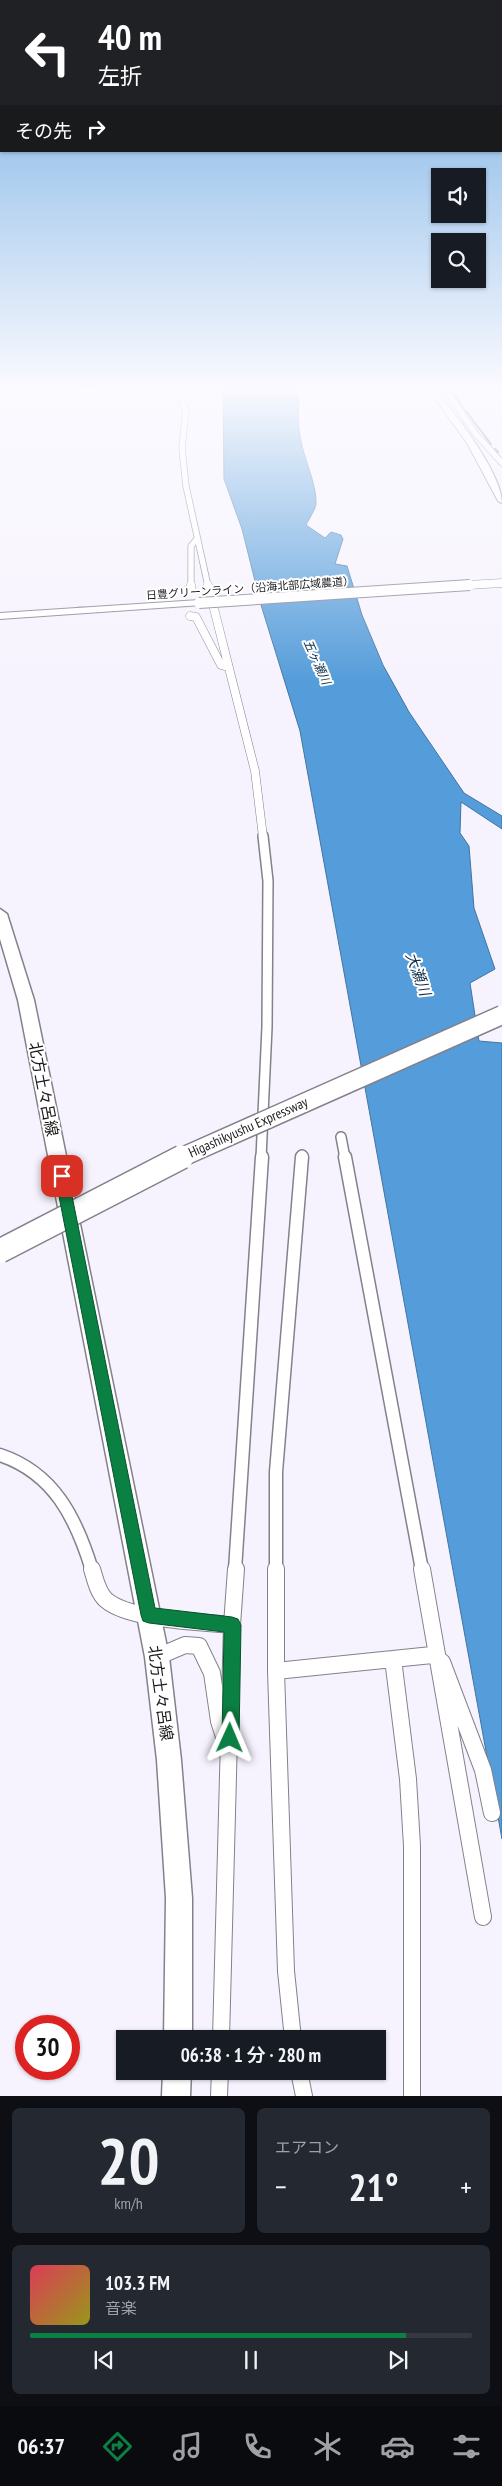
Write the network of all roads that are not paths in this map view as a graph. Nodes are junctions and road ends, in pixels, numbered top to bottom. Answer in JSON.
{"nodes":[{"id":1,"x":186,"y":488,"type":"edge"},
{"id":2,"x":495,"y":488,"type":"edge"},
{"id":3,"x":502,"y":501,"type":"edge"},
{"id":4,"x":196,"y":540,"type":"junction"},
{"id":5,"x":502,"y":583,"type":"edge"},
{"id":6,"x":186,"y":590,"type":"dead end"},
{"id":7,"x":0,"y":616,"type":"edge"},
{"id":8,"x":190,"y":616,"type":"dead end"},
{"id":9,"x":228,"y":668,"type":"junction"},
{"id":10,"x":0,"y":914,"type":"edge"},
{"id":11,"x":502,"y":1015,"type":"edge"},
{"id":12,"x":341,"y":1137,"type":"dead end"},
{"id":13,"x":302,"y":1155,"type":"dead end"},
{"id":14,"x":0,"y":1251,"type":"edge"},
{"id":15,"x":0,"y":1454,"type":"edge"},
{"id":16,"x":149,"y":1615,"type":"junction"},
{"id":17,"x":232,"y":1625,"type":"junction"},
{"id":18,"x":157,"y":1657,"type":"junction"},
{"id":19,"x":437,"y":1658,"type":"junction"},
{"id":20,"x":393,"y":1659,"type":"junction"},
{"id":21,"x":276,"y":1670,"type":"junction"},
{"id":22,"x":230,"y":1757,"type":"junction"},
{"id":23,"x":492,"y":1813,"type":"dead end"},
{"id":24,"x":483,"y":1917,"type":"dead end"},
{"id":25,"x":178,"y":2030,"type":"edge"},
{"id":26,"x":221,"y":2030,"type":"edge"},
{"id":27,"x":292,"y":2030,"type":"edge"},
{"id":28,"x":177,"y":2080,"type":"edge"},
{"id":29,"x":301,"y":2080,"type":"edge"},
{"id":30,"x":176,"y":2096,"type":"edge"},
{"id":31,"x":304,"y":2096,"type":"edge"},
{"id":32,"x":412,"y":2096,"type":"edge"}],
"edges":[{"from":1,"to":4,"type":"street"},
{"from":2,"to":3,"type":"street"},
{"from":4,"to":6,"type":"street"},
{"from":4,"to":9,"type":"street"},
{"from":5,"to":7,"type":"street","name":"日豊グリーンライン（沿海北部広域農道）","bridge":true},
{"from":8,"to":9,"type":"street"},
{"from":9,"to":17,"type":"street"},
{"from":10,"to":16,"type":"main road","name":"北方土々呂線"},
{"from":11,"to":14,"type":"highway","name":"Higashikyushu Expressway","bridge":true},
{"from":12,"to":19,"type":"street"},
{"from":13,"to":21,"type":"street"},
{"from":15,"to":16,"type":"street"},
{"from":16,"to":17,"type":"street"},
{"from":16,"to":18,"type":"main road","name":"北方土々呂線"},
{"from":17,"to":22,"type":"street"},
{"from":18,"to":22,"type":"street"},
{"from":18,"to":25,"type":"main road","name":"北方土々呂線"},
{"from":19,"to":20,"type":"street"},
{"from":19,"to":23,"type":"street"},
{"from":19,"to":24,"type":"street"},
{"from":20,"to":21,"type":"street"},
{"from":20,"to":32,"type":"street"},
{"from":21,"to":27,"type":"street"},
{"from":22,"to":26,"type":"street"},
{"from":28,"to":30,"type":"main road"},
{"from":29,"to":31,"type":"street"}]}
